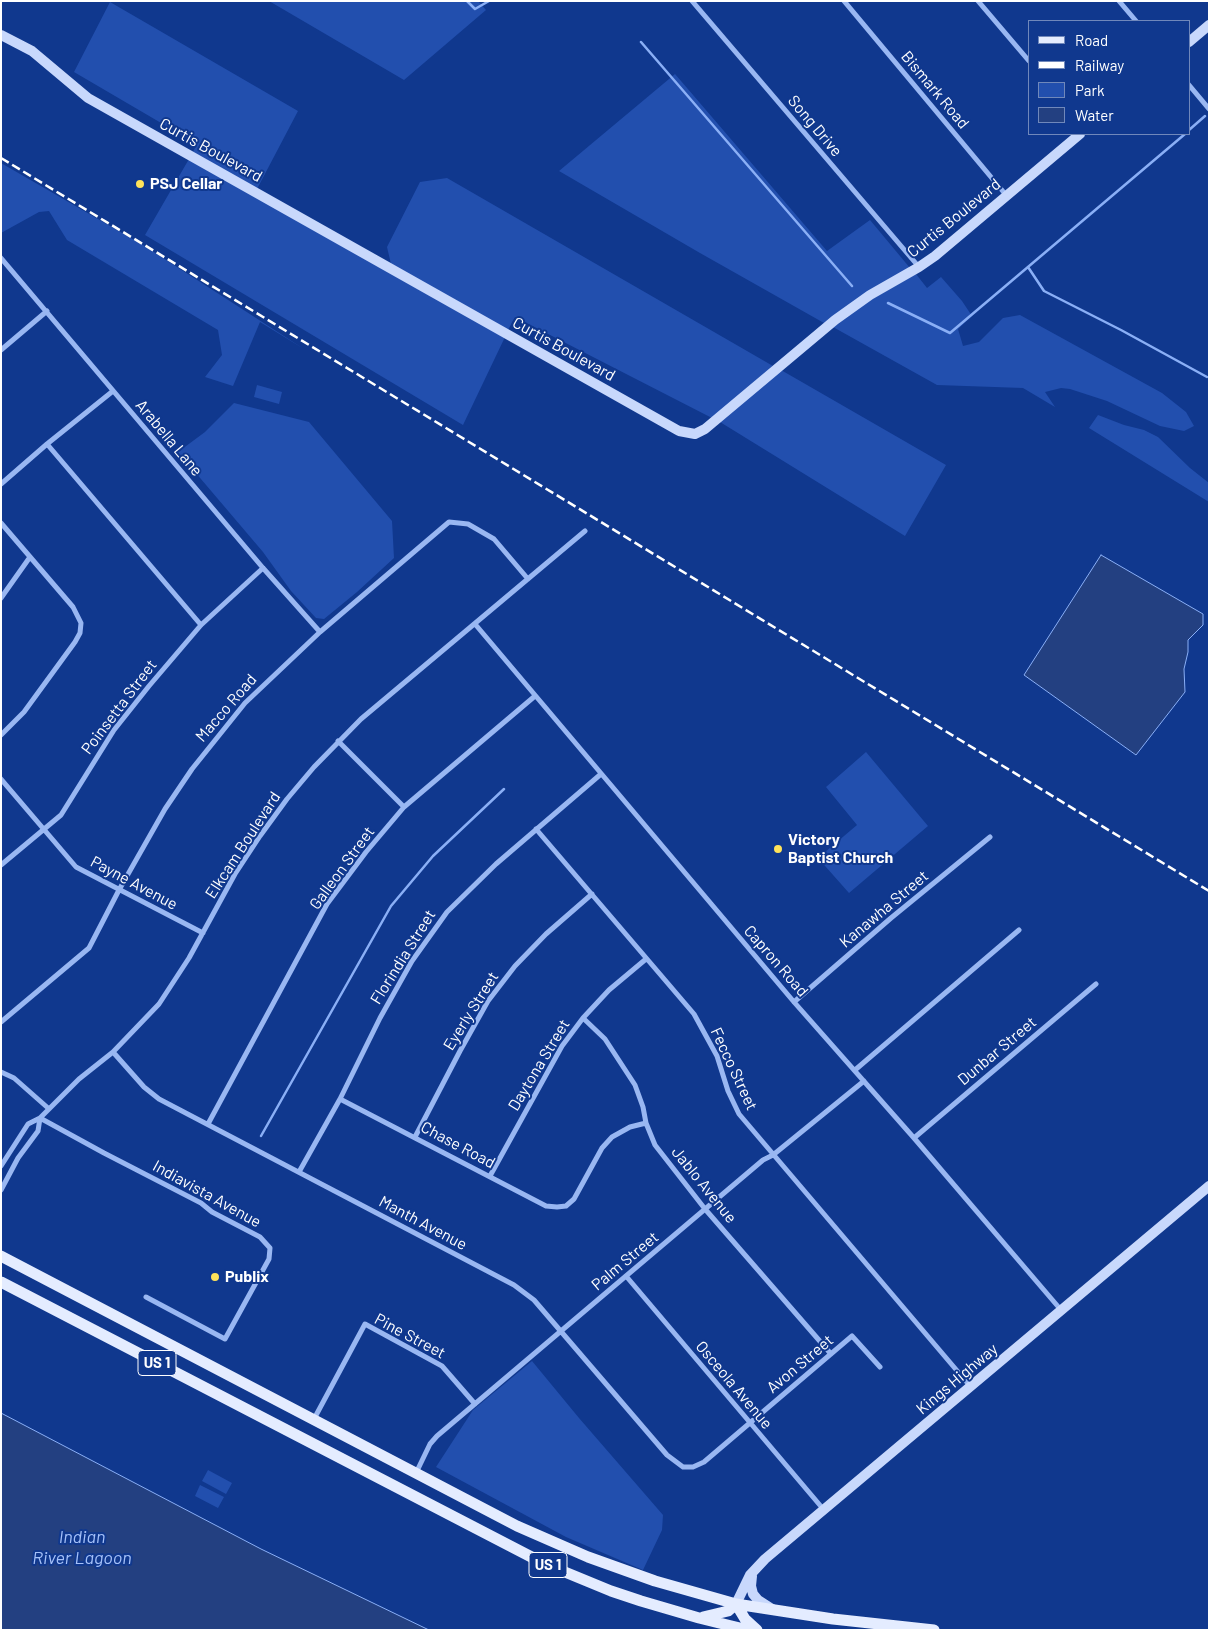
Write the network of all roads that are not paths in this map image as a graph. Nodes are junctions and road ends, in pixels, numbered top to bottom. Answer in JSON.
{"nodes":[{"id":1,"x":692,"y":1,"type":"edge"},
{"id":2,"x":844,"y":1,"type":"edge"},
{"id":3,"x":978,"y":1,"type":"edge"},
{"id":4,"x":1119,"y":1,"type":"edge"},
{"id":5,"x":1135,"y":20,"type":"edge"},
{"id":6,"x":1209,"y":25,"type":"edge"},
{"id":7,"x":1,"y":35,"type":"edge"},
{"id":8,"x":1190,"y":41,"type":"edge"},
{"id":9,"x":1028,"y":60,"type":"edge"},
{"id":10,"x":1190,"y":86,"type":"edge"},
{"id":11,"x":1209,"y":109,"type":"edge"},
{"id":12,"x":1079,"y":135,"type":"edge"},
{"id":13,"x":1006,"y":195,"type":"junction"},
{"id":14,"x":1,"y":258,"type":"edge"},
{"id":15,"x":919,"y":267,"type":"junction"},
{"id":16,"x":47,"y":311,"type":"junction"},
{"id":17,"x":1,"y":350,"type":"edge"},
{"id":18,"x":113,"y":391,"type":"junction"},
{"id":19,"x":47,"y":444,"type":"junction"},
{"id":20,"x":1,"y":484,"type":"edge"},
{"id":21,"x":1,"y":523,"type":"edge"},
{"id":22,"x":585,"y":532,"type":"dead end"},
{"id":23,"x":30,"y":557,"type":"junction"},
{"id":24,"x":263,"y":568,"type":"junction"},
{"id":25,"x":528,"y":579,"type":"junction"},
{"id":26,"x":1,"y":598,"type":"edge"},
{"id":27,"x":475,"y":624,"type":"junction"},
{"id":28,"x":201,"y":625,"type":"junction"},
{"id":29,"x":320,"y":632,"type":"junction"},
{"id":30,"x":534,"y":696,"type":"junction"},
{"id":31,"x":1,"y":734,"type":"edge"},
{"id":32,"x":338,"y":741,"type":"junction"},
{"id":33,"x":600,"y":774,"type":"junction"},
{"id":34,"x":1,"y":779,"type":"edge"},
{"id":35,"x":404,"y":807,"type":"junction"},
{"id":36,"x":44,"y":829,"type":"junction"},
{"id":37,"x":536,"y":829,"type":"junction"},
{"id":38,"x":990,"y":837,"type":"dead end"},
{"id":39,"x":1,"y":865,"type":"edge"},
{"id":40,"x":119,"y":890,"type":"junction"},
{"id":41,"x":592,"y":894,"type":"junction"},
{"id":42,"x":1019,"y":930,"type":"dead end"},
{"id":43,"x":203,"y":933,"type":"junction"},
{"id":44,"x":646,"y":959,"type":"junction"},
{"id":45,"x":1096,"y":984,"type":"dead end"},
{"id":46,"x":794,"y":1002,"type":"junction"},
{"id":47,"x":583,"y":1018,"type":"junction"},
{"id":48,"x":1,"y":1022,"type":"edge"},
{"id":49,"x":113,"y":1052,"type":"junction"},
{"id":50,"x":855,"y":1070,"type":"junction"},
{"id":51,"x":1,"y":1072,"type":"edge"},
{"id":52,"x":864,"y":1081,"type":"junction"},
{"id":53,"x":340,"y":1099,"type":"junction"},
{"id":54,"x":48,"y":1108,"type":"junction"},
{"id":55,"x":40,"y":1118,"type":"junction"},
{"id":56,"x":646,"y":1123,"type":"junction"},
{"id":57,"x":208,"y":1124,"type":"junction"},
{"id":58,"x":415,"y":1137,"type":"junction"},
{"id":59,"x":914,"y":1138,"type":"junction"},
{"id":60,"x":773,"y":1155,"type":"junction"},
{"id":61,"x":1,"y":1166,"type":"edge"},
{"id":62,"x":299,"y":1172,"type":"junction"},
{"id":63,"x":490,"y":1176,"type":"junction"},
{"id":64,"x":1209,"y":1186,"type":"edge"},
{"id":65,"x":1,"y":1190,"type":"edge"},
{"id":66,"x":706,"y":1209,"type":"junction"},
{"id":67,"x":1,"y":1256,"type":"edge"},
{"id":68,"x":626,"y":1276,"type":"junction"},
{"id":69,"x":1,"y":1282,"type":"edge"},
{"id":70,"x":146,"y":1296,"type":"dead end"},
{"id":71,"x":1061,"y":1311,"type":"junction"},
{"id":72,"x":561,"y":1330,"type":"junction"},
{"id":73,"x":831,"y":1354,"type":"junction"},
{"id":74,"x":880,"y":1367,"type":"dead end"},
{"id":75,"x":971,"y":1386,"type":"junction"},
{"id":76,"x":475,"y":1404,"type":"junction"},
{"id":77,"x":314,"y":1419,"type":"junction"},
{"id":78,"x":750,"y":1423,"type":"junction"},
{"id":79,"x":683,"y":1467,"type":"joint"},
{"id":80,"x":416,"y":1473,"type":"junction"},
{"id":81,"x":824,"y":1510,"type":"junction"},
{"id":82,"x":752,"y":1572,"type":"junction"},
{"id":83,"x":736,"y":1604,"type":"junction"},
{"id":84,"x":775,"y":1611,"type":"junction"},
{"id":85,"x":699,"y":1618,"type":"junction"},
{"id":86,"x":748,"y":1630,"type":"edge"},
{"id":87,"x":757,"y":1630,"type":"edge"},
{"id":88,"x":934,"y":1630,"type":"edge"}],
"edges":[{"from":1,"to":15,"type":"street","name":"Song Drive"},
{"from":2,"to":13,"type":"street","name":"Bismark Road"},
{"from":3,"to":9,"type":"street"},
{"from":4,"to":5,"type":"street"},
{"from":6,"to":8,"type":"street"},
{"from":7,"to":15,"type":"street","name":"Curtis Boulevard"},
{"from":10,"to":11,"type":"street"},
{"from":12,"to":13,"type":"street","name":"Curtis Boulevard"},
{"from":13,"to":15,"type":"street","name":"Curtis Boulevard"},
{"from":14,"to":16,"type":"street","name":"Arabella Lane"},
{"from":16,"to":17,"type":"street"},
{"from":16,"to":18,"type":"street","name":"Arabella Lane"},
{"from":18,"to":19,"type":"street"},
{"from":18,"to":24,"type":"street","name":"Arabella Lane"},
{"from":19,"to":20,"type":"street"},
{"from":19,"to":28,"type":"street"},
{"from":21,"to":23,"type":"street"},
{"from":22,"to":25,"type":"street","name":"Elkcam Boulevard"},
{"from":23,"to":26,"type":"street"},
{"from":23,"to":31,"type":"street"},
{"from":24,"to":28,"type":"street","name":"Poinsetta Street"},
{"from":24,"to":29,"type":"street","name":"Arabella Lane"},
{"from":25,"to":27,"type":"street","name":"Elkcam Boulevard"},
{"from":25,"to":29,"type":"street","name":"Macco Road"},
{"from":27,"to":30,"type":"street","name":"Capron Road"},
{"from":27,"to":32,"type":"street","name":"Elkcam Boulevard"},
{"from":28,"to":36,"type":"street","name":"Poinsetta Street"},
{"from":29,"to":40,"type":"street","name":"Macco Road"},
{"from":30,"to":33,"type":"street","name":"Capron Road"},
{"from":30,"to":35,"type":"street","name":"Galleon Street"},
{"from":32,"to":35,"type":"street"},
{"from":32,"to":43,"type":"street","name":"Elkcam Boulevard"},
{"from":33,"to":37,"type":"street","name":"Florindia Street"},
{"from":33,"to":46,"type":"street","name":"Capron Road"},
{"from":34,"to":36,"type":"street","name":"Payne Avenue"},
{"from":35,"to":57,"type":"street","name":"Galleon Street"},
{"from":36,"to":39,"type":"street","name":"Poinsetta Street"},
{"from":36,"to":40,"type":"street","name":"Payne Avenue"},
{"from":37,"to":41,"type":"street","name":"Fecco Street"},
{"from":37,"to":53,"type":"street","name":"Florindia Street"},
{"from":38,"to":46,"type":"street","name":"Kanawha Street"},
{"from":40,"to":43,"type":"street","name":"Payne Avenue"},
{"from":40,"to":48,"type":"street","name":"Macco Road"},
{"from":41,"to":44,"type":"street","name":"Fecco Street"},
{"from":41,"to":58,"type":"street","name":"Eyerly Street"},
{"from":42,"to":50,"type":"street"},
{"from":43,"to":49,"type":"street","name":"Elkcam Boulevard"},
{"from":44,"to":47,"type":"street","name":"Daytona Street"},
{"from":44,"to":60,"type":"street","name":"Fecco Street"},
{"from":45,"to":59,"type":"street","name":"Dunbar Street"},
{"from":46,"to":50,"type":"street","name":"Capron Road"},
{"from":47,"to":56,"type":"street","name":"Jablo Avenue"},
{"from":47,"to":63,"type":"street","name":"Daytona Street"},
{"from":49,"to":54,"type":"street","name":"Elkcam Boulevard"},
{"from":49,"to":57,"type":"street","name":"Manth Avenue"},
{"from":50,"to":52,"type":"street","name":"Capron Road"},
{"from":51,"to":54,"type":"street"},
{"from":52,"to":59,"type":"street","name":"Capron Road"},
{"from":52,"to":60,"type":"street","name":"Palm Street"},
{"from":53,"to":58,"type":"street","name":"Chase Road"},
{"from":53,"to":62,"type":"street","name":"Florindia Street"},
{"from":54,"to":55,"type":"street","name":"Elkcam Boulevard"},
{"from":55,"to":61,"type":"street","name":"Elkcam Boulevard"},
{"from":55,"to":65,"type":"street","name":"Elkcam Boulevard"},
{"from":55,"to":70,"type":"street","name":"Indiavista Avenue"},
{"from":56,"to":63,"type":"street","name":"Chase Road"},
{"from":56,"to":66,"type":"street","name":"Jablo Avenue"},
{"from":57,"to":62,"type":"street","name":"Manth Avenue"},
{"from":58,"to":63,"type":"street","name":"Chase Road"},
{"from":59,"to":71,"type":"street","name":"Capron Road"},
{"from":60,"to":66,"type":"street","name":"Palm Street"},
{"from":60,"to":75,"type":"street","name":"Fecco Street"},
{"from":62,"to":72,"type":"street","name":"Manth Avenue"},
{"from":64,"to":71,"type":"street","name":"Kings Highway"},
{"from":66,"to":68,"type":"street","name":"Palm Street"},
{"from":66,"to":73,"type":"street","name":"Jablo Avenue"},
{"from":67,"to":77,"type":"main road","number":"US 1"},
{"from":68,"to":72,"type":"street","name":"Palm Street"},
{"from":68,"to":78,"type":"street","name":"Osceola Avenue"},
{"from":69,"to":85,"type":"main road","number":"US 1"},
{"from":71,"to":75,"type":"street","name":"Kings Highway"},
{"from":72,"to":76,"type":"street","name":"Palm Street"},
{"from":72,"to":79,"type":"street","name":"Manth Avenue"},
{"from":73,"to":74,"type":"street","name":"Avon Street"},
{"from":73,"to":78,"type":"street","name":"Avon Street"},
{"from":75,"to":81,"type":"street","name":"Kings Highway"},
{"from":76,"to":77,"type":"street","name":"Pine Street"},
{"from":76,"to":80,"type":"street","name":"Palm Street"},
{"from":77,"to":80,"type":"main road","number":"US 1"},
{"from":78,"to":79,"type":"street","name":"Avon Street"},
{"from":78,"to":81,"type":"street","name":"Osceola Avenue"},
{"from":80,"to":83,"type":"main road","number":"US 1"},
{"from":81,"to":82,"type":"street","name":"Kings Highway"},
{"from":82,"to":83,"type":"street","name":"Kings Highway"},
{"from":82,"to":84,"type":"street"},
{"from":83,"to":84,"type":"main road","number":"US 1"},
{"from":83,"to":85,"type":"main road"},
{"from":83,"to":87,"type":"main road"},
{"from":84,"to":88,"type":"main road","number":"US 1"},
{"from":85,"to":86,"type":"main road","number":"US 1"}]}
